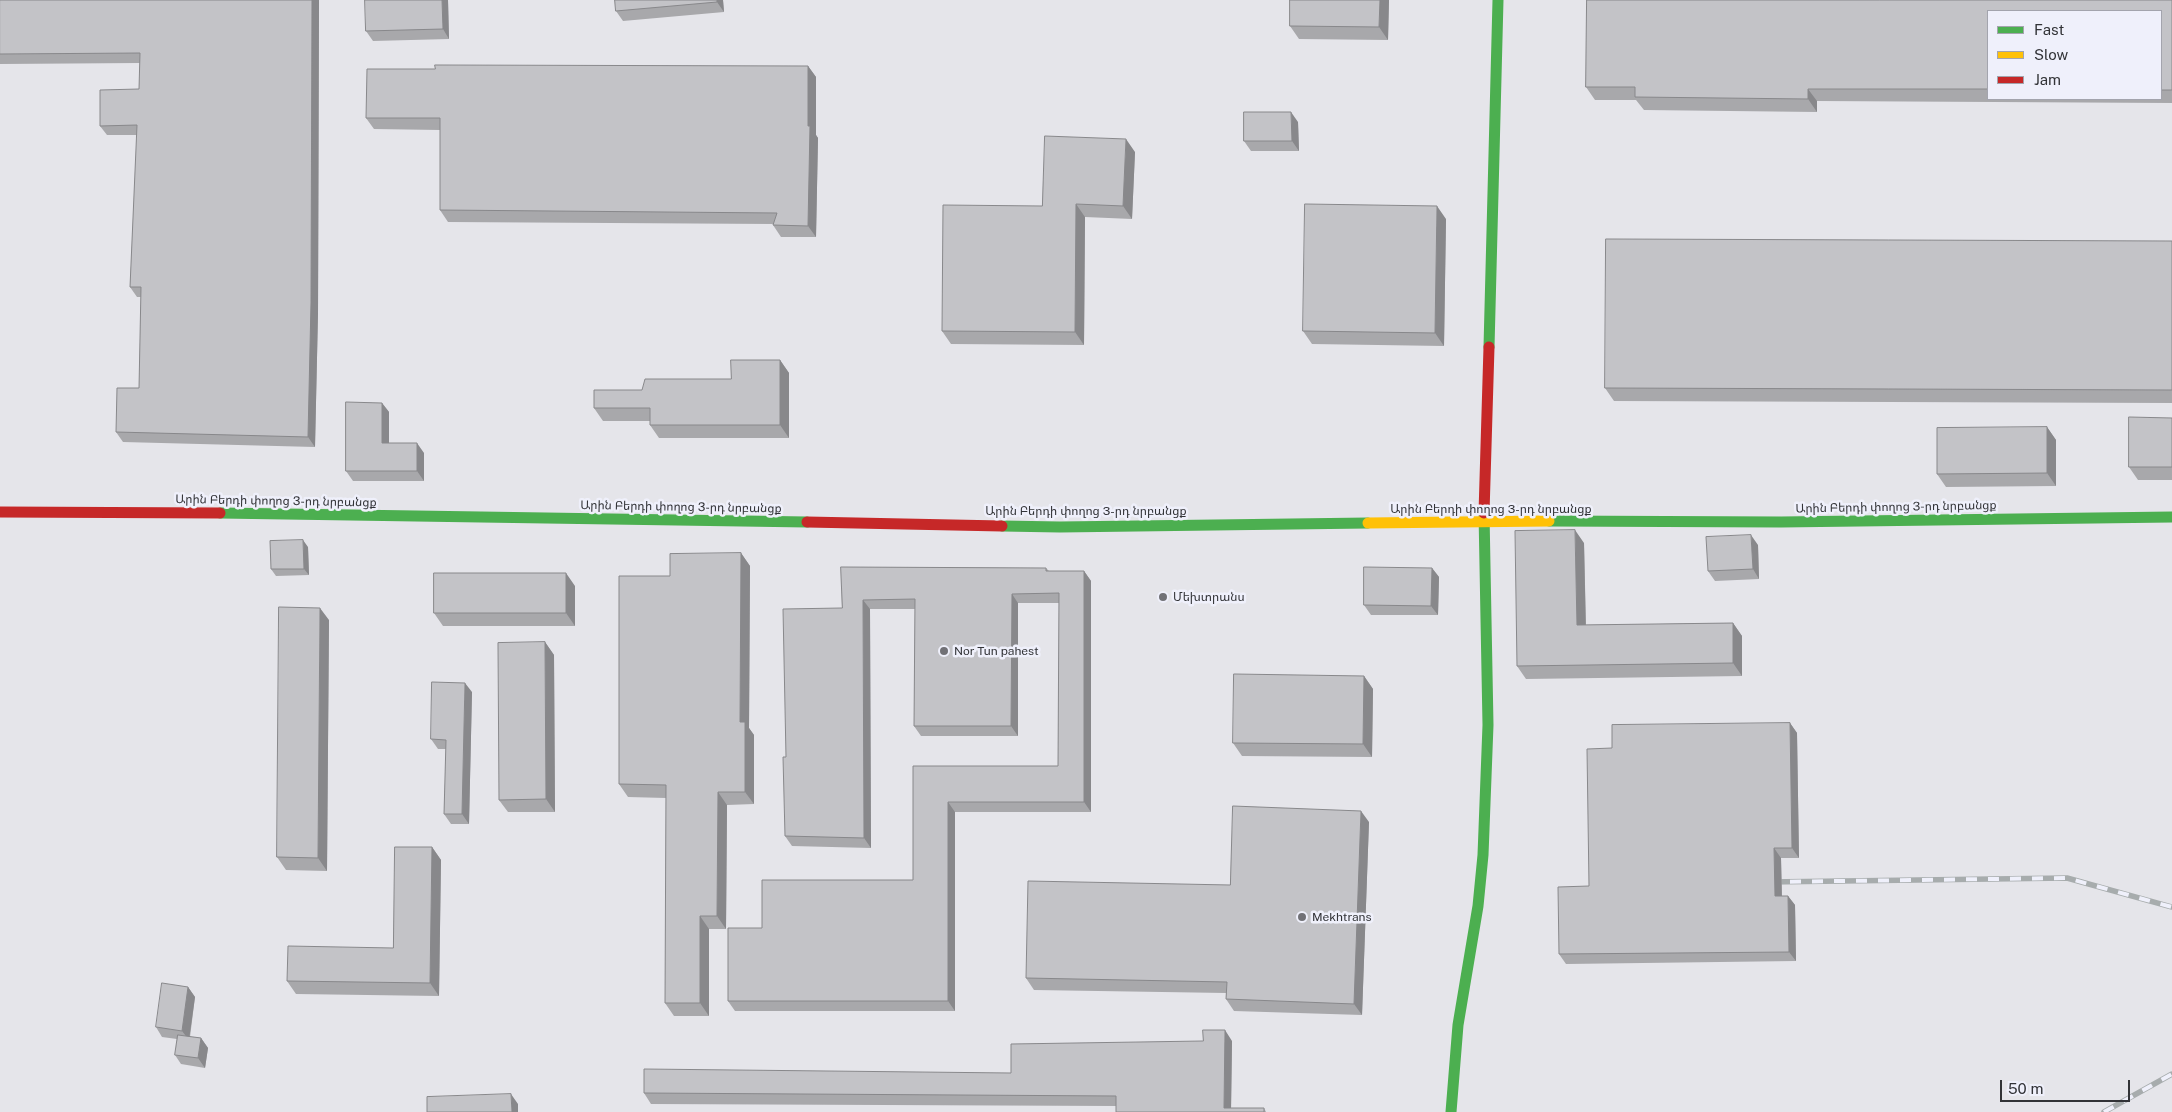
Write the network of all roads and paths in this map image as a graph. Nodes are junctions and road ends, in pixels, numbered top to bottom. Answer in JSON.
{"nodes":[{"id":1,"x":1498,"y":0,"type":"edge"},
{"id":2,"x":0,"y":512,"type":"edge"},
{"id":3,"x":2172,"y":517,"type":"edge"},
{"id":4,"x":1484,"y":522,"type":"junction"},
{"id":5,"x":1451,"y":1112,"type":"edge"}],
"edges":[{"from":1,"to":4,"type":"street"},
{"from":2,"to":4,"type":"street","name":"Արին Բերդի փողոց 3-րդ նրբանցք"},
{"from":3,"to":4,"type":"street","name":"Արին Բերդի փողոց 3-րդ նրբանցք"},
{"from":4,"to":5,"type":"street"}]}
